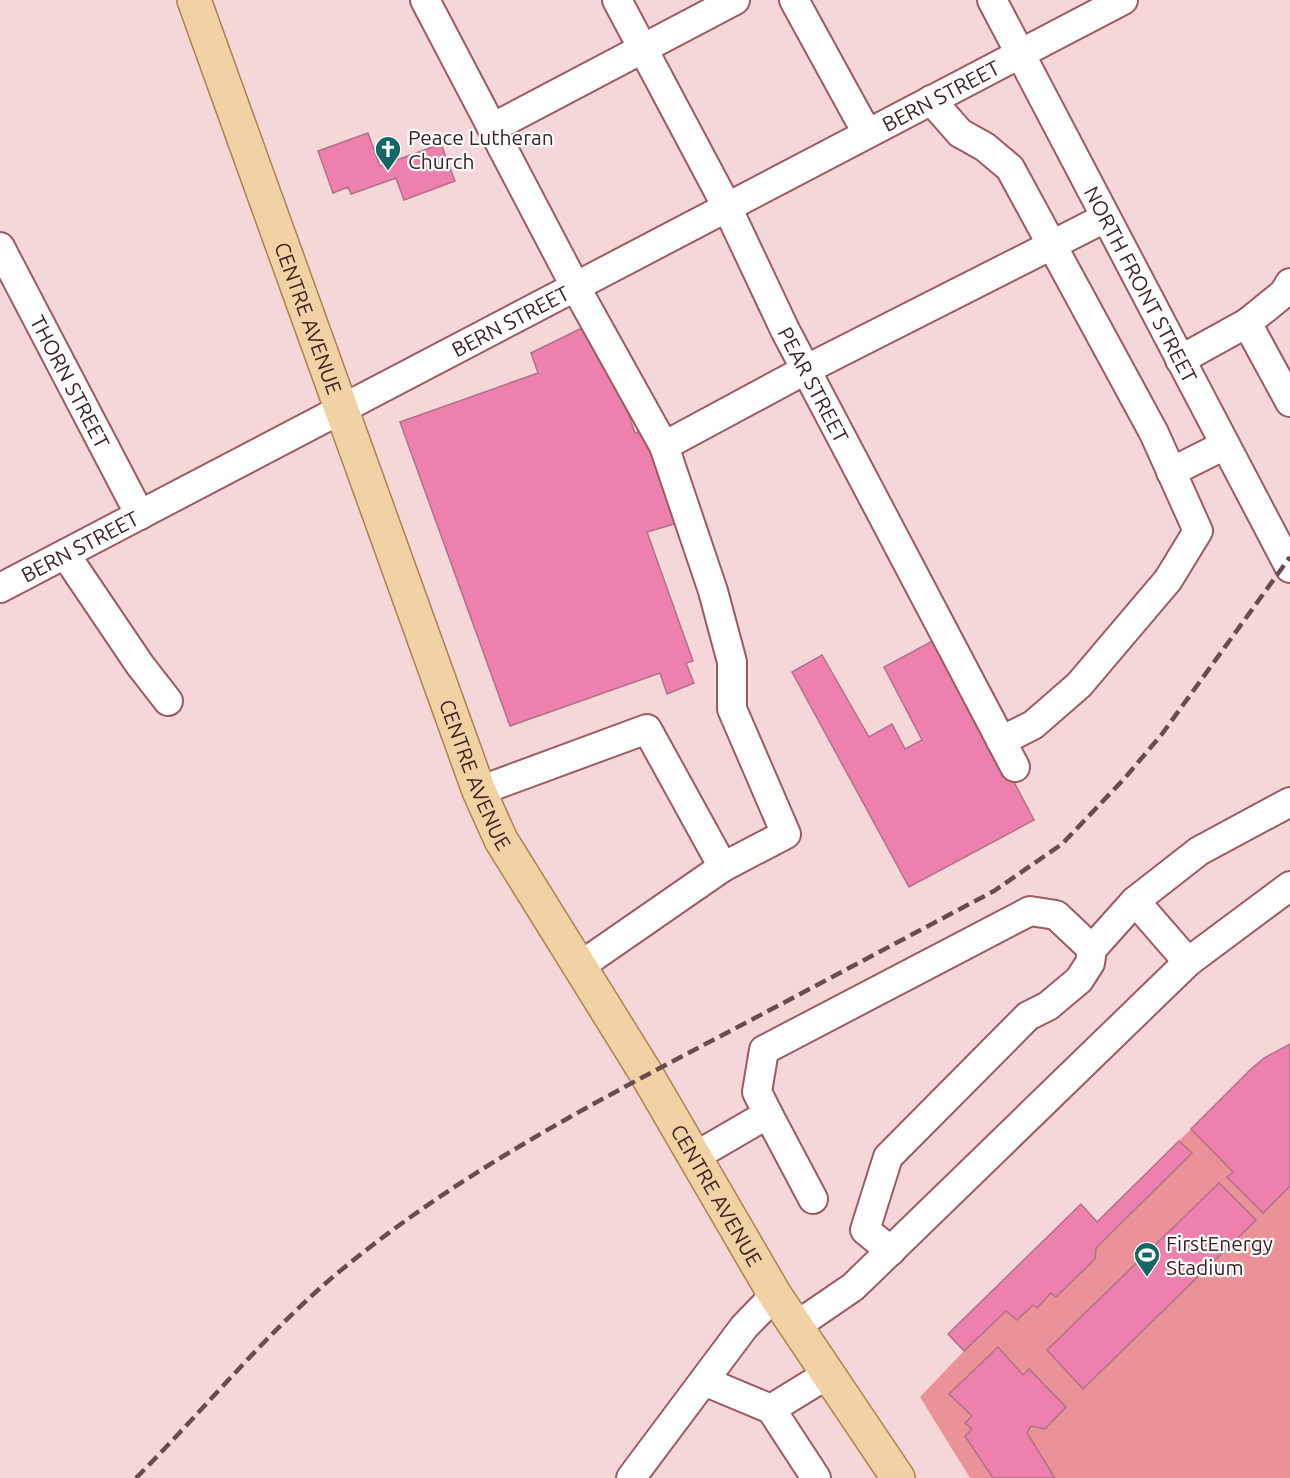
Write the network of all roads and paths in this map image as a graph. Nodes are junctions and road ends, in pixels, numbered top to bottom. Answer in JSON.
{"nodes":[{"id":1,"x":194,"y":0,"type":"edge"},
{"id":2,"x":425,"y":0,"type":"edge"},
{"id":3,"x":617,"y":0,"type":"edge"},
{"id":4,"x":735,"y":0,"type":"edge"},
{"id":5,"x":794,"y":0,"type":"edge"},
{"id":6,"x":992,"y":0,"type":"edge"},
{"id":7,"x":1122,"y":0,"type":"edge"},
{"id":8,"x":643,"y":49,"type":"junction"},
{"id":9,"x":1020,"y":54,"type":"junction"},
{"id":10,"x":931,"y":100,"type":"junction"},
{"id":11,"x":492,"y":128,"type":"junction"},
{"id":12,"x":867,"y":133,"type":"junction"},
{"id":13,"x":727,"y":207,"type":"junction"},
{"id":14,"x":1105,"y":218,"type":"junction"},
{"id":15,"x":1053,"y":244,"type":"junction"},
{"id":16,"x":0,"y":247,"type":"edge"},
{"id":17,"x":1290,"y":283,"type":"edge"},
{"id":18,"x":575,"y":286,"type":"junction"},
{"id":19,"x":1246,"y":323,"type":"junction"},
{"id":20,"x":1180,"y":360,"type":"junction"},
{"id":21,"x":807,"y":369,"type":"junction"},
{"id":22,"x":1290,"y":402,"type":"edge"},
{"id":23,"x":342,"y":408,"type":"junction"},
{"id":24,"x":1225,"y":445,"type":"junction"},
{"id":25,"x":664,"y":446,"type":"junction"},
{"id":26,"x":1172,"y":472,"type":"junction"},
{"id":27,"x":140,"y":515,"type":"junction"},
{"id":28,"x":65,"y":554,"type":"junction"},
{"id":29,"x":1290,"y":568,"type":"edge"},
{"id":30,"x":0,"y":587,"type":"edge"},
{"id":31,"x":168,"y":701,"type":"dead end"},
{"id":32,"x":1001,"y":741,"type":"junction"},
{"id":33,"x":1015,"y":767,"type":"dead end"},
{"id":34,"x":478,"y":791,"type":"junction"},
{"id":35,"x":1290,"y":802,"type":"edge"},
{"id":36,"x":723,"y":867,"type":"junction"},
{"id":37,"x":1290,"y":886,"type":"edge"},
{"id":38,"x":1135,"y":901,"type":"junction"},
{"id":39,"x":1092,"y":949,"type":"junction"},
{"id":40,"x":1188,"y":962,"type":"junction"},
{"id":41,"x":580,"y":966,"type":"junction"},
{"id":42,"x":768,"y":1114,"type":"junction"},
{"id":43,"x":694,"y":1157,"type":"junction"},
{"id":44,"x":813,"y":1199,"type":"dead end"},
{"id":45,"x":891,"y":1251,"type":"junction"},
{"id":46,"x":775,"y":1295,"type":"junction"},
{"id":47,"x":796,"y":1326,"type":"junction"},
{"id":48,"x":828,"y":1374,"type":"junction"},
{"id":49,"x":704,"y":1382,"type":"junction"},
{"id":50,"x":771,"y":1409,"type":"junction"},
{"id":51,"x":639,"y":1474,"type":"edge"},
{"id":52,"x":816,"y":1478,"type":"edge"},
{"id":53,"x":898,"y":1478,"type":"edge"}],
"edges":[{"from":1,"to":23,"type":"main road","name":"CENTRE AVENUE"},
{"from":2,"to":11,"type":"street"},
{"from":3,"to":8,"type":"street","name":"PEAR STREET"},
{"from":4,"to":8,"type":"street"},
{"from":5,"to":12,"type":"street"},
{"from":6,"to":9,"type":"street","name":"NORTH FRONT STREET"},
{"from":7,"to":9,"type":"street","name":"BERN STREET"},
{"from":8,"to":11,"type":"street"},
{"from":8,"to":13,"type":"street","name":"PEAR STREET"},
{"from":9,"to":10,"type":"street","name":"BERN STREET"},
{"from":9,"to":14,"type":"street","name":"NORTH FRONT STREET"},
{"from":10,"to":12,"type":"street","name":"BERN STREET"},
{"from":10,"to":15,"type":"street"},
{"from":11,"to":18,"type":"street"},
{"from":12,"to":13,"type":"street","name":"BERN STREET"},
{"from":13,"to":18,"type":"street","name":"BERN STREET"},
{"from":13,"to":21,"type":"street","name":"PEAR STREET"},
{"from":14,"to":15,"type":"street"},
{"from":14,"to":20,"type":"street","name":"NORTH FRONT STREET"},
{"from":15,"to":21,"type":"street"},
{"from":15,"to":26,"type":"street"},
{"from":16,"to":27,"type":"street","name":"THORN STREET"},
{"from":17,"to":19,"type":"street"},
{"from":18,"to":23,"type":"street","name":"BERN STREET"},
{"from":18,"to":25,"type":"street"},
{"from":19,"to":20,"type":"street"},
{"from":19,"to":22,"type":"street"},
{"from":20,"to":24,"type":"street","name":"NORTH FRONT STREET"},
{"from":21,"to":25,"type":"street"},
{"from":21,"to":32,"type":"street","name":"PEAR STREET"},
{"from":23,"to":27,"type":"street","name":"BERN STREET"},
{"from":23,"to":34,"type":"main road","name":"CENTRE AVENUE"},
{"from":24,"to":26,"type":"street"},
{"from":24,"to":29,"type":"street","name":"NORTH FRONT STREET"},
{"from":25,"to":36,"type":"street"},
{"from":26,"to":32,"type":"street"},
{"from":27,"to":28,"type":"street","name":"BERN STREET"},
{"from":28,"to":30,"type":"street","name":"BERN STREET"},
{"from":28,"to":31,"type":"street"},
{"from":32,"to":33,"type":"street","name":"PEAR STREET"},
{"from":34,"to":36,"type":"street"},
{"from":34,"to":41,"type":"main road","name":"CENTRE AVENUE"},
{"from":35,"to":38,"type":"street"},
{"from":36,"to":41,"type":"street"},
{"from":37,"to":40,"type":"street"},
{"from":38,"to":39,"type":"street"},
{"from":38,"to":40,"type":"street"},
{"from":39,"to":42,"type":"street"},
{"from":39,"to":45,"type":"street"},
{"from":40,"to":45,"type":"street"},
{"from":41,"to":43,"type":"main road","name":"CENTRE AVENUE"},
{"from":42,"to":43,"type":"street"},
{"from":42,"to":44,"type":"street"},
{"from":43,"to":46,"type":"main road","name":"CENTRE AVENUE"},
{"from":45,"to":47,"type":"street"},
{"from":46,"to":47,"type":"main road","name":"CENTRE AVENUE"},
{"from":46,"to":49,"type":"street"},
{"from":47,"to":48,"type":"main road","name":"CENTRE AVENUE"},
{"from":48,"to":50,"type":"street"},
{"from":48,"to":53,"type":"main road","name":"CENTRE AVENUE"},
{"from":49,"to":50,"type":"street"},
{"from":49,"to":51,"type":"street"},
{"from":50,"to":52,"type":"street"}]}
